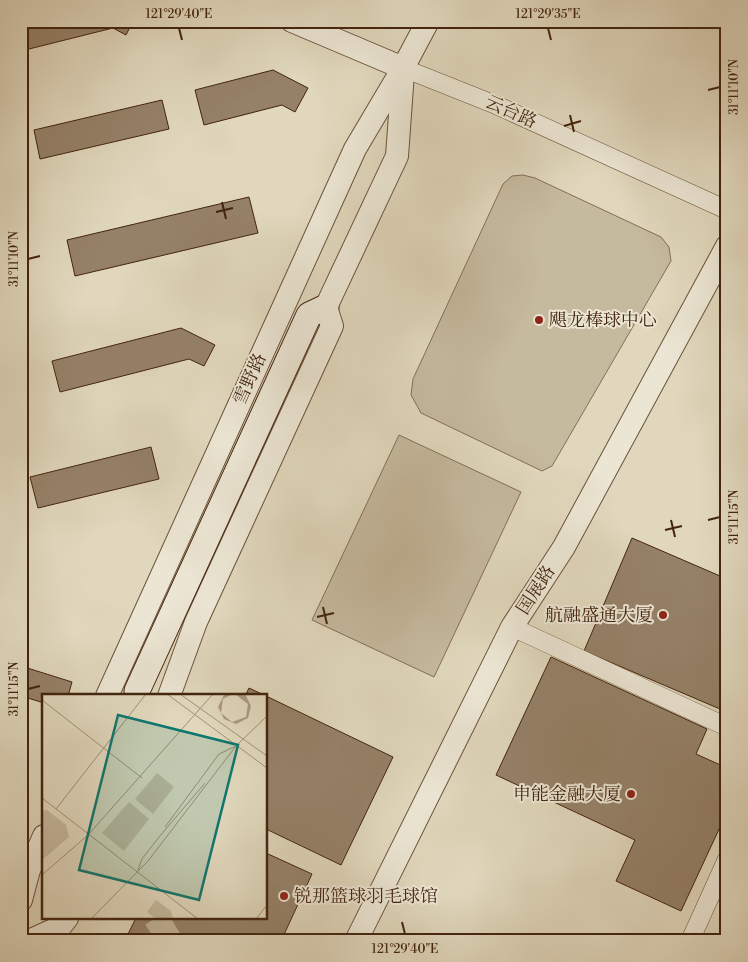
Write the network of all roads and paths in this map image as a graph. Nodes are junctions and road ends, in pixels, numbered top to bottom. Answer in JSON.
{"nodes":[{"id":1,"x":292,"y":21,"type":"edge"},
{"id":2,"x":428,"y":21,"type":"edge"},
{"id":3,"x":403,"y":68,"type":"junction"},
{"id":4,"x":727,"y":210,"type":"edge"},
{"id":5,"x":727,"y":246,"type":"edge"},
{"id":6,"x":326,"y":307,"type":"junction"},
{"id":7,"x":512,"y":627,"type":"junction"},
{"id":8,"x":137,"y":691,"type":"dead end"},
{"id":9,"x":108,"y":694,"type":"edge"},
{"id":10,"x":170,"y":694,"type":"edge"},
{"id":11,"x":727,"y":727,"type":"edge"},
{"id":12,"x":42,"y":841,"type":"edge"},
{"id":13,"x":727,"y":858,"type":"edge"},
{"id":14,"x":21,"y":900,"type":"edge"},
{"id":15,"x":65,"y":920,"type":"edge"},
{"id":16,"x":29,"y":941,"type":"edge"},
{"id":17,"x":356,"y":941,"type":"edge"},
{"id":18,"x":690,"y":941,"type":"edge"}],
"edges":[{"from":1,"to":3,"type":"street","name":"云台路"},
{"from":2,"to":3,"type":"street","name":"雪野路"},
{"from":3,"to":4,"type":"street","name":"云台路"},
{"from":3,"to":6,"type":"street","name":"雪野路"},
{"from":3,"to":9,"type":"street","name":"雪野路"},
{"from":5,"to":7,"type":"street","name":"国展路"},
{"from":6,"to":8,"type":"main road"},
{"from":6,"to":10,"type":"street"},
{"from":7,"to":11,"type":"street"},
{"from":7,"to":17,"type":"street","name":"国展路"},
{"from":12,"to":14,"type":"street"},
{"from":13,"to":18,"type":"street"},
{"from":15,"to":16,"type":"street"}]}
